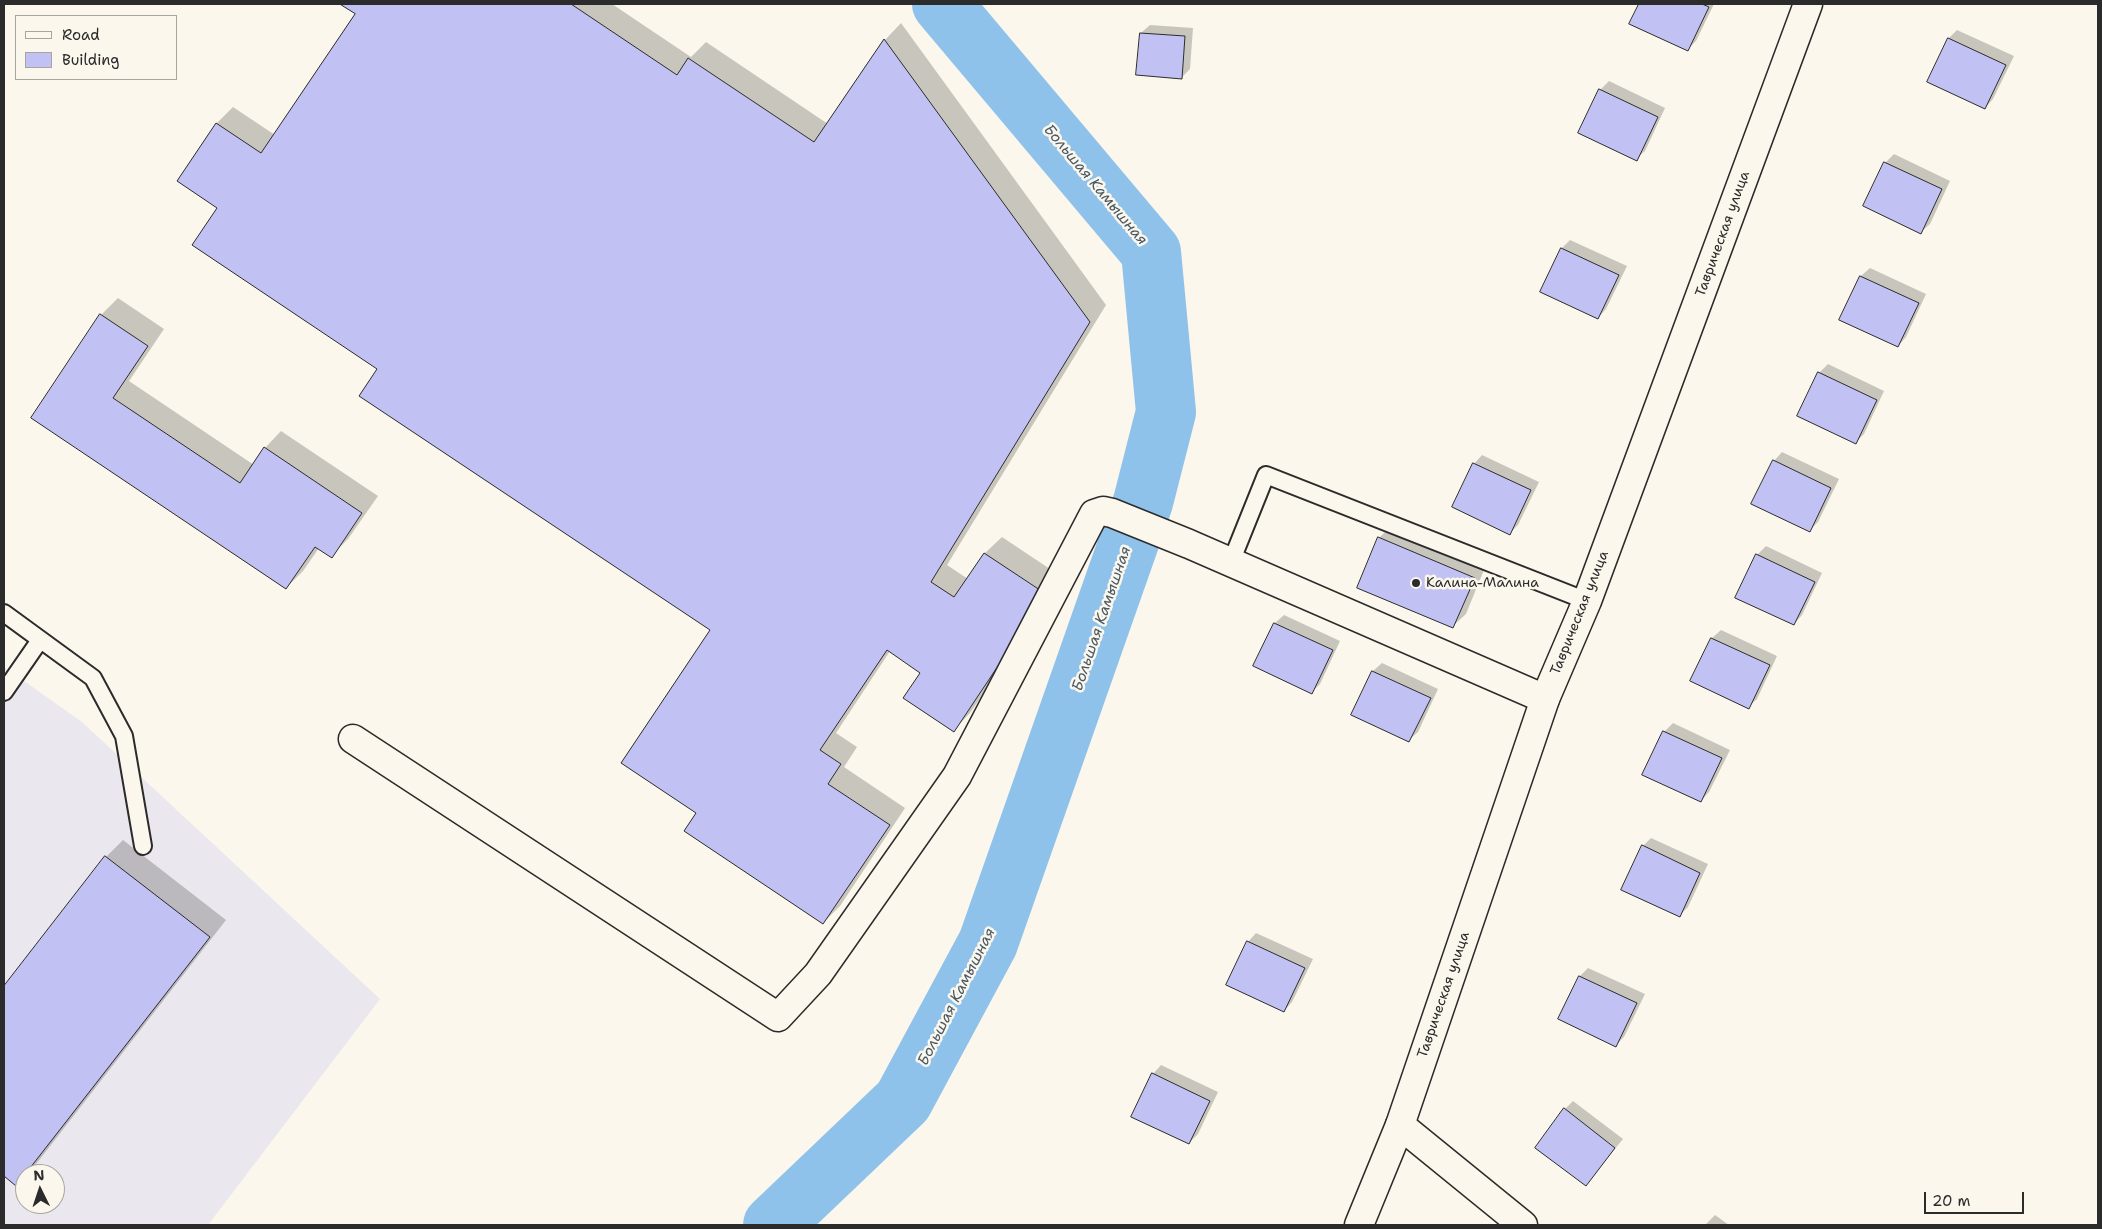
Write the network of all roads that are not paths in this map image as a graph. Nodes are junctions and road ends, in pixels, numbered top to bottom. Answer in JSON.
{"nodes":[{"id":1,"x":1808,"y":4,"type":"edge"},
{"id":2,"x":1230,"y":562,"type":"junction"},
{"id":3,"x":1587,"y":601,"type":"junction"},
{"id":4,"x":4,"y":613,"type":"edge"},
{"id":5,"x":40,"y":640,"type":"junction"},
{"id":6,"x":4,"y":692,"type":"edge"},
{"id":7,"x":1545,"y":699,"type":"junction"},
{"id":8,"x":353,"y":739,"type":"dead end"},
{"id":9,"x":143,"y":846,"type":"dead end"},
{"id":10,"x":1400,"y":1125,"type":"junction"},
{"id":11,"x":1360,"y":1225,"type":"edge"},
{"id":12,"x":1523,"y":1225,"type":"edge"}],
"edges":[{"from":1,"to":3,"type":"street","name":"Таврическая улица"},
{"from":2,"to":3,"type":"lane"},
{"from":2,"to":7,"type":"street"},
{"from":2,"to":8,"type":"street"},
{"from":3,"to":7,"type":"street","name":"Таврическая улица"},
{"from":4,"to":5,"type":"lane"},
{"from":5,"to":6,"type":"lane"},
{"from":5,"to":9,"type":"lane"},
{"from":7,"to":10,"type":"street","name":"Таврическая улица"},
{"from":10,"to":11,"type":"street","name":"Таврическая улица"},
{"from":10,"to":12,"type":"street"}]}
